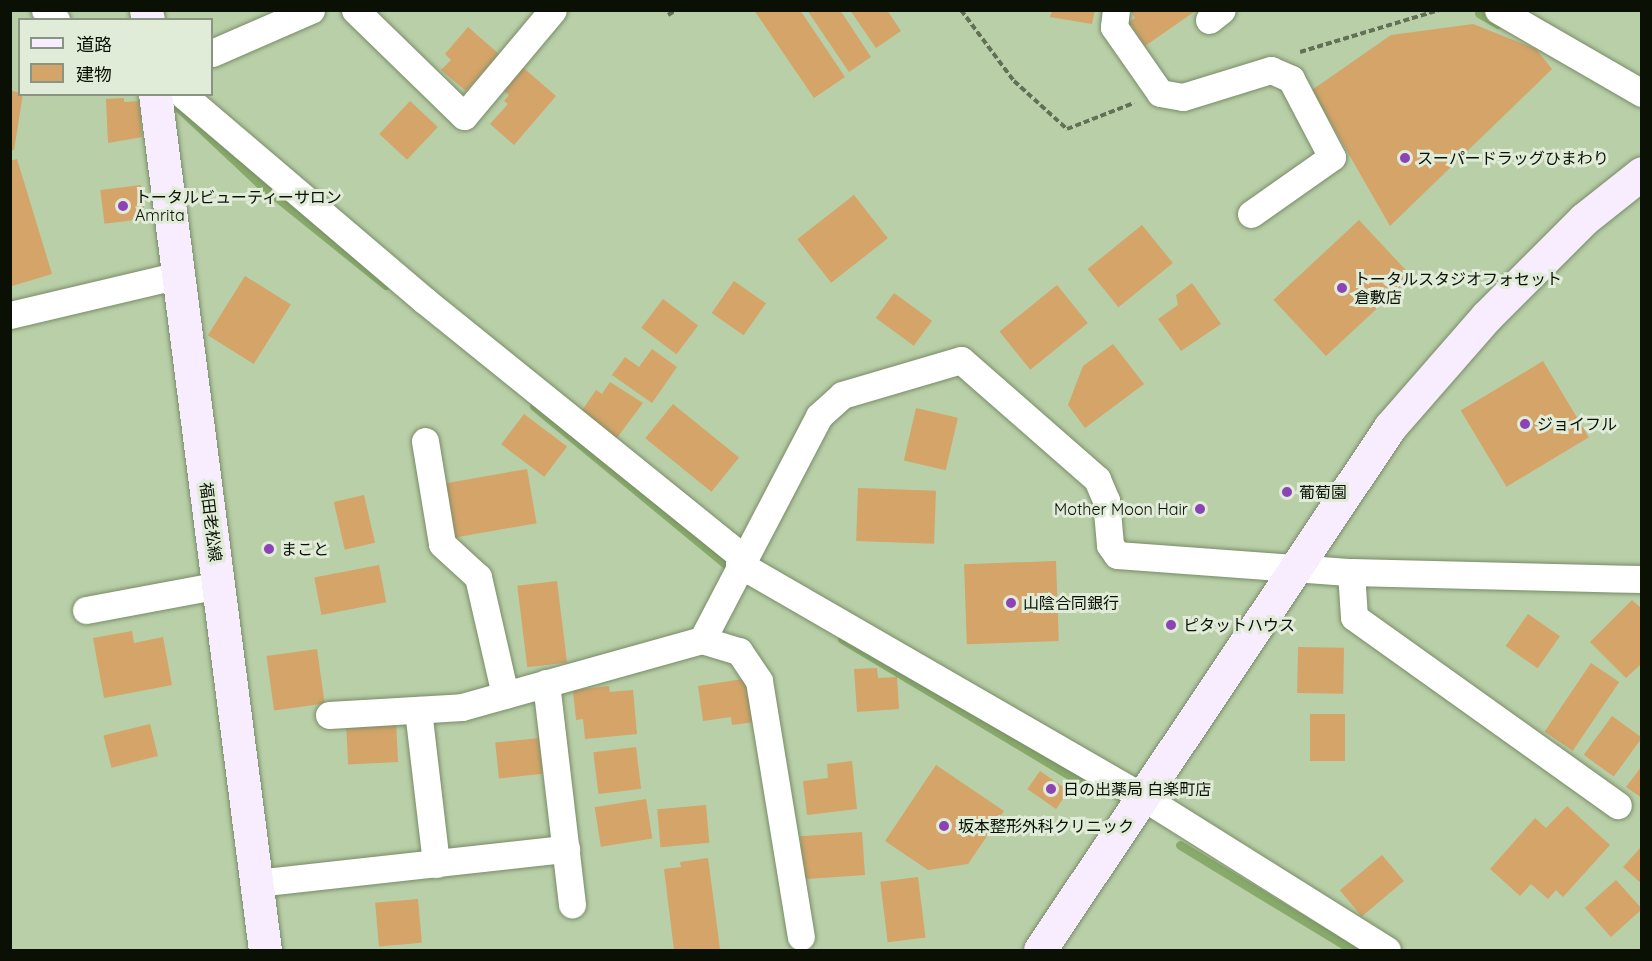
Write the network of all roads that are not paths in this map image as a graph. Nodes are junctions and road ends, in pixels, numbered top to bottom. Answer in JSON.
{"nodes":[{"id":1,"x":311,"y":10,"type":"edge"},
{"id":2,"x":355,"y":10,"type":"edge"},
{"id":3,"x":553,"y":10,"type":"edge"},
{"id":4,"x":1116,"y":10,"type":"edge"},
{"id":5,"x":1498,"y":10,"type":"edge"},
{"id":6,"x":213,"y":53,"type":"edge"},
{"id":7,"x":1641,"y":93,"type":"edge"},
{"id":8,"x":159,"y":96,"type":"edge"},
{"id":9,"x":1641,"y":173,"type":"edge"},
{"id":10,"x":1251,"y":214,"type":"dead end"},
{"id":11,"x":179,"y":275,"type":"junction"},
{"id":12,"x":10,"y":315,"type":"edge"},
{"id":13,"x":425,"y":441,"type":"dead end"},
{"id":14,"x":1295,"y":566,"type":"junction"},
{"id":15,"x":738,"y":567,"type":"junction"},
{"id":16,"x":1351,"y":572,"type":"junction"},
{"id":17,"x":1641,"y":579,"type":"edge"},
{"id":18,"x":219,"y":585,"type":"junction"},
{"id":19,"x":86,"y":610,"type":"dead end"},
{"id":20,"x":702,"y":640,"type":"junction"},
{"id":21,"x":546,"y":683,"type":"junction"},
{"id":22,"x":505,"y":695,"type":"junction"},
{"id":23,"x":418,"y":710,"type":"junction"},
{"id":24,"x":329,"y":715,"type":"dead end"},
{"id":25,"x":1143,"y":797,"type":"junction"},
{"id":26,"x":1618,"y":805,"type":"dead end"},
{"id":27,"x":566,"y":849,"type":"junction"},
{"id":28,"x":436,"y":864,"type":"junction"},
{"id":29,"x":256,"y":883,"type":"junction"},
{"id":30,"x":572,"y":904,"type":"dead end"},
{"id":31,"x":801,"y":937,"type":"dead end"},
{"id":32,"x":265,"y":951,"type":"edge"},
{"id":33,"x":1040,"y":951,"type":"edge"},
{"id":34,"x":1387,"y":951,"type":"edge"}],
"edges":[{"from":1,"to":6,"type":"street"},
{"from":2,"to":3,"type":"street"},
{"from":4,"to":10,"type":"street"},
{"from":5,"to":7,"type":"street"},
{"from":8,"to":11,"type":"street","name":"福田老松線"},
{"from":8,"to":15,"type":"street"},
{"from":9,"to":14,"type":"street"},
{"from":11,"to":12,"type":"street"},
{"from":11,"to":18,"type":"street","name":"福田老松線"},
{"from":13,"to":22,"type":"street"},
{"from":14,"to":15,"type":"street"},
{"from":14,"to":16,"type":"street"},
{"from":14,"to":25,"type":"street"},
{"from":15,"to":20,"type":"street"},
{"from":15,"to":25,"type":"street"},
{"from":16,"to":17,"type":"street"},
{"from":16,"to":26,"type":"street"},
{"from":18,"to":19,"type":"street"},
{"from":18,"to":29,"type":"street","name":"福田老松線"},
{"from":20,"to":21,"type":"street"},
{"from":20,"to":31,"type":"street"},
{"from":21,"to":22,"type":"street"},
{"from":21,"to":27,"type":"street"},
{"from":22,"to":23,"type":"street"},
{"from":23,"to":24,"type":"street"},
{"from":23,"to":28,"type":"street"},
{"from":25,"to":33,"type":"street"},
{"from":25,"to":34,"type":"street"},
{"from":27,"to":28,"type":"street"},
{"from":27,"to":30,"type":"street"},
{"from":28,"to":29,"type":"street"},
{"from":29,"to":32,"type":"street","name":"福田老松線"}]}
